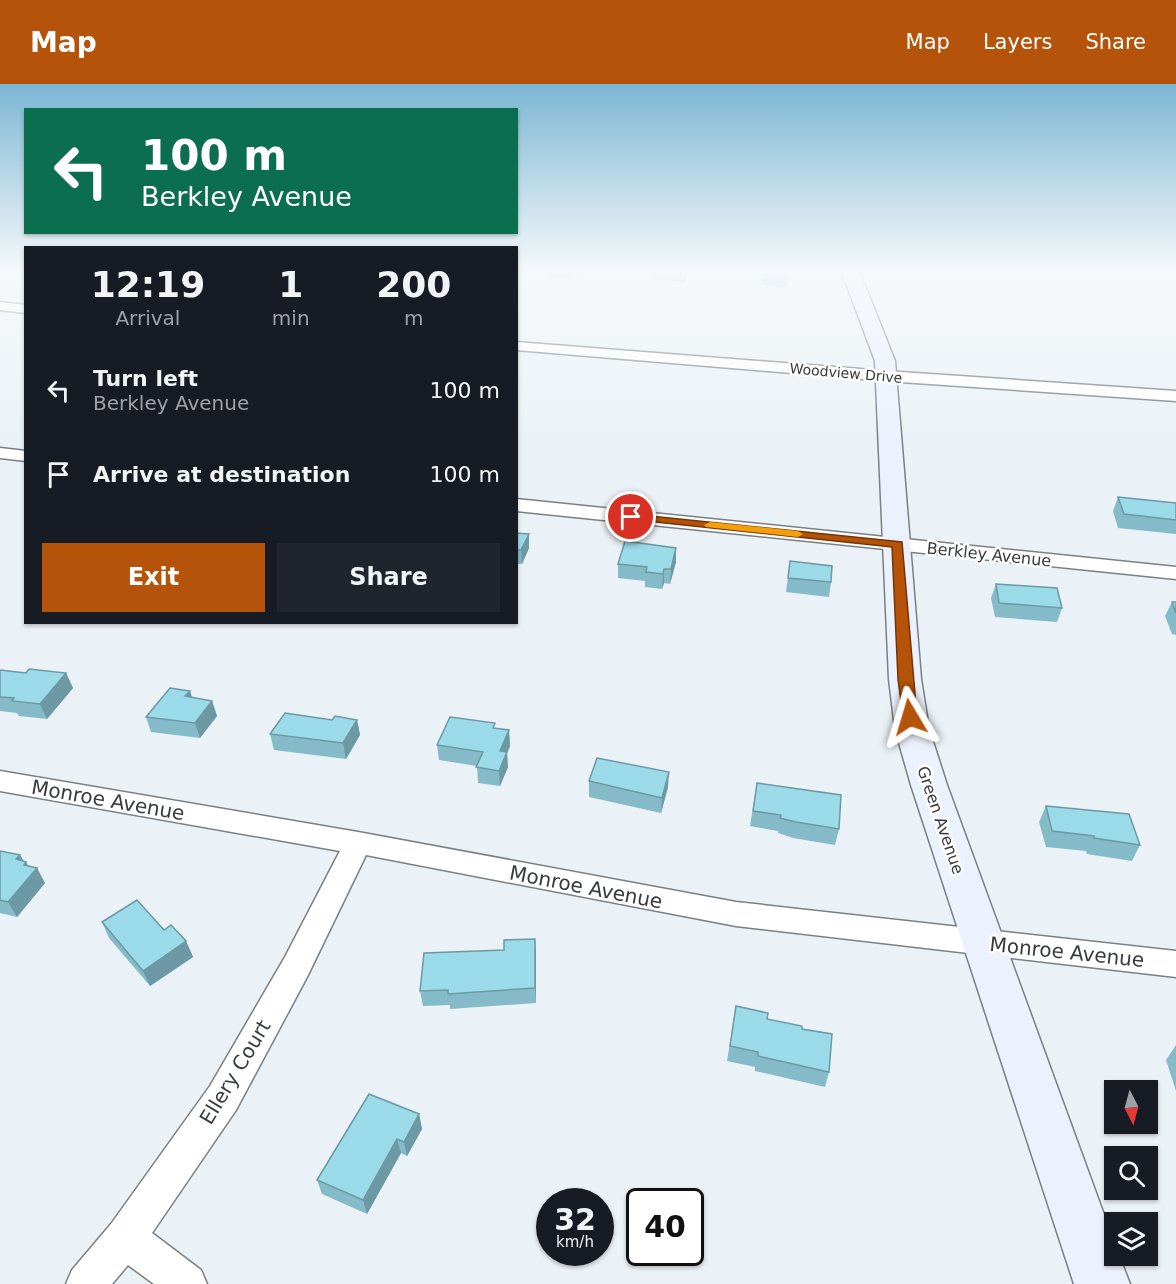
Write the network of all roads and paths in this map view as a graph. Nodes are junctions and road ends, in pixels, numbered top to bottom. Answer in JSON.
{"nodes":[{"id":1,"x":872,"y":326,"type":"edge"},
{"id":2,"x":518,"y":346,"type":"edge"},
{"id":3,"x":886,"y":376,"type":"junction"},
{"id":4,"x":1176,"y":396,"type":"edge"},
{"id":5,"x":0,"y":453,"type":"edge"},
{"id":6,"x":24,"y":456,"type":"edge"},
{"id":7,"x":518,"y":505,"type":"edge"},
{"id":8,"x":898,"y":544,"type":"junction"},
{"id":9,"x":1176,"y":573,"type":"edge"},
{"id":10,"x":0,"y":781,"type":"edge"},
{"id":11,"x":358,"y":843,"type":"junction"},
{"id":12,"x":984,"y":943,"type":"junction"},
{"id":13,"x":1176,"y":964,"type":"edge"},
{"id":14,"x":125,"y":1238,"type":"junction"},
{"id":15,"x":86,"y":1284,"type":"edge"},
{"id":16,"x":187,"y":1284,"type":"edge"},
{"id":17,"x":1102,"y":1284,"type":"edge"}],
"edges":[{"from":1,"to":3,"type":"street","name":"Green Avenue"},
{"from":2,"to":3,"type":"street","name":"Woodview Drive"},
{"from":3,"to":4,"type":"street","name":"Woodview Drive"},
{"from":3,"to":8,"type":"street","name":"Green Avenue"},
{"from":5,"to":6,"type":"street"},
{"from":7,"to":8,"type":"street","name":"Berkley Avenue"},
{"from":8,"to":9,"type":"street","name":"Berkley Avenue"},
{"from":8,"to":12,"type":"street","name":"Green Avenue"},
{"from":10,"to":11,"type":"street","name":"Monroe Avenue"},
{"from":11,"to":12,"type":"street","name":"Monroe Avenue"},
{"from":11,"to":14,"type":"street","name":"Ellery Court"},
{"from":12,"to":13,"type":"street","name":"Monroe Avenue"},
{"from":12,"to":17,"type":"street","name":"Green Avenue"},
{"from":14,"to":15,"type":"street","name":"Ellery Court"},
{"from":14,"to":16,"type":"street"}]}
